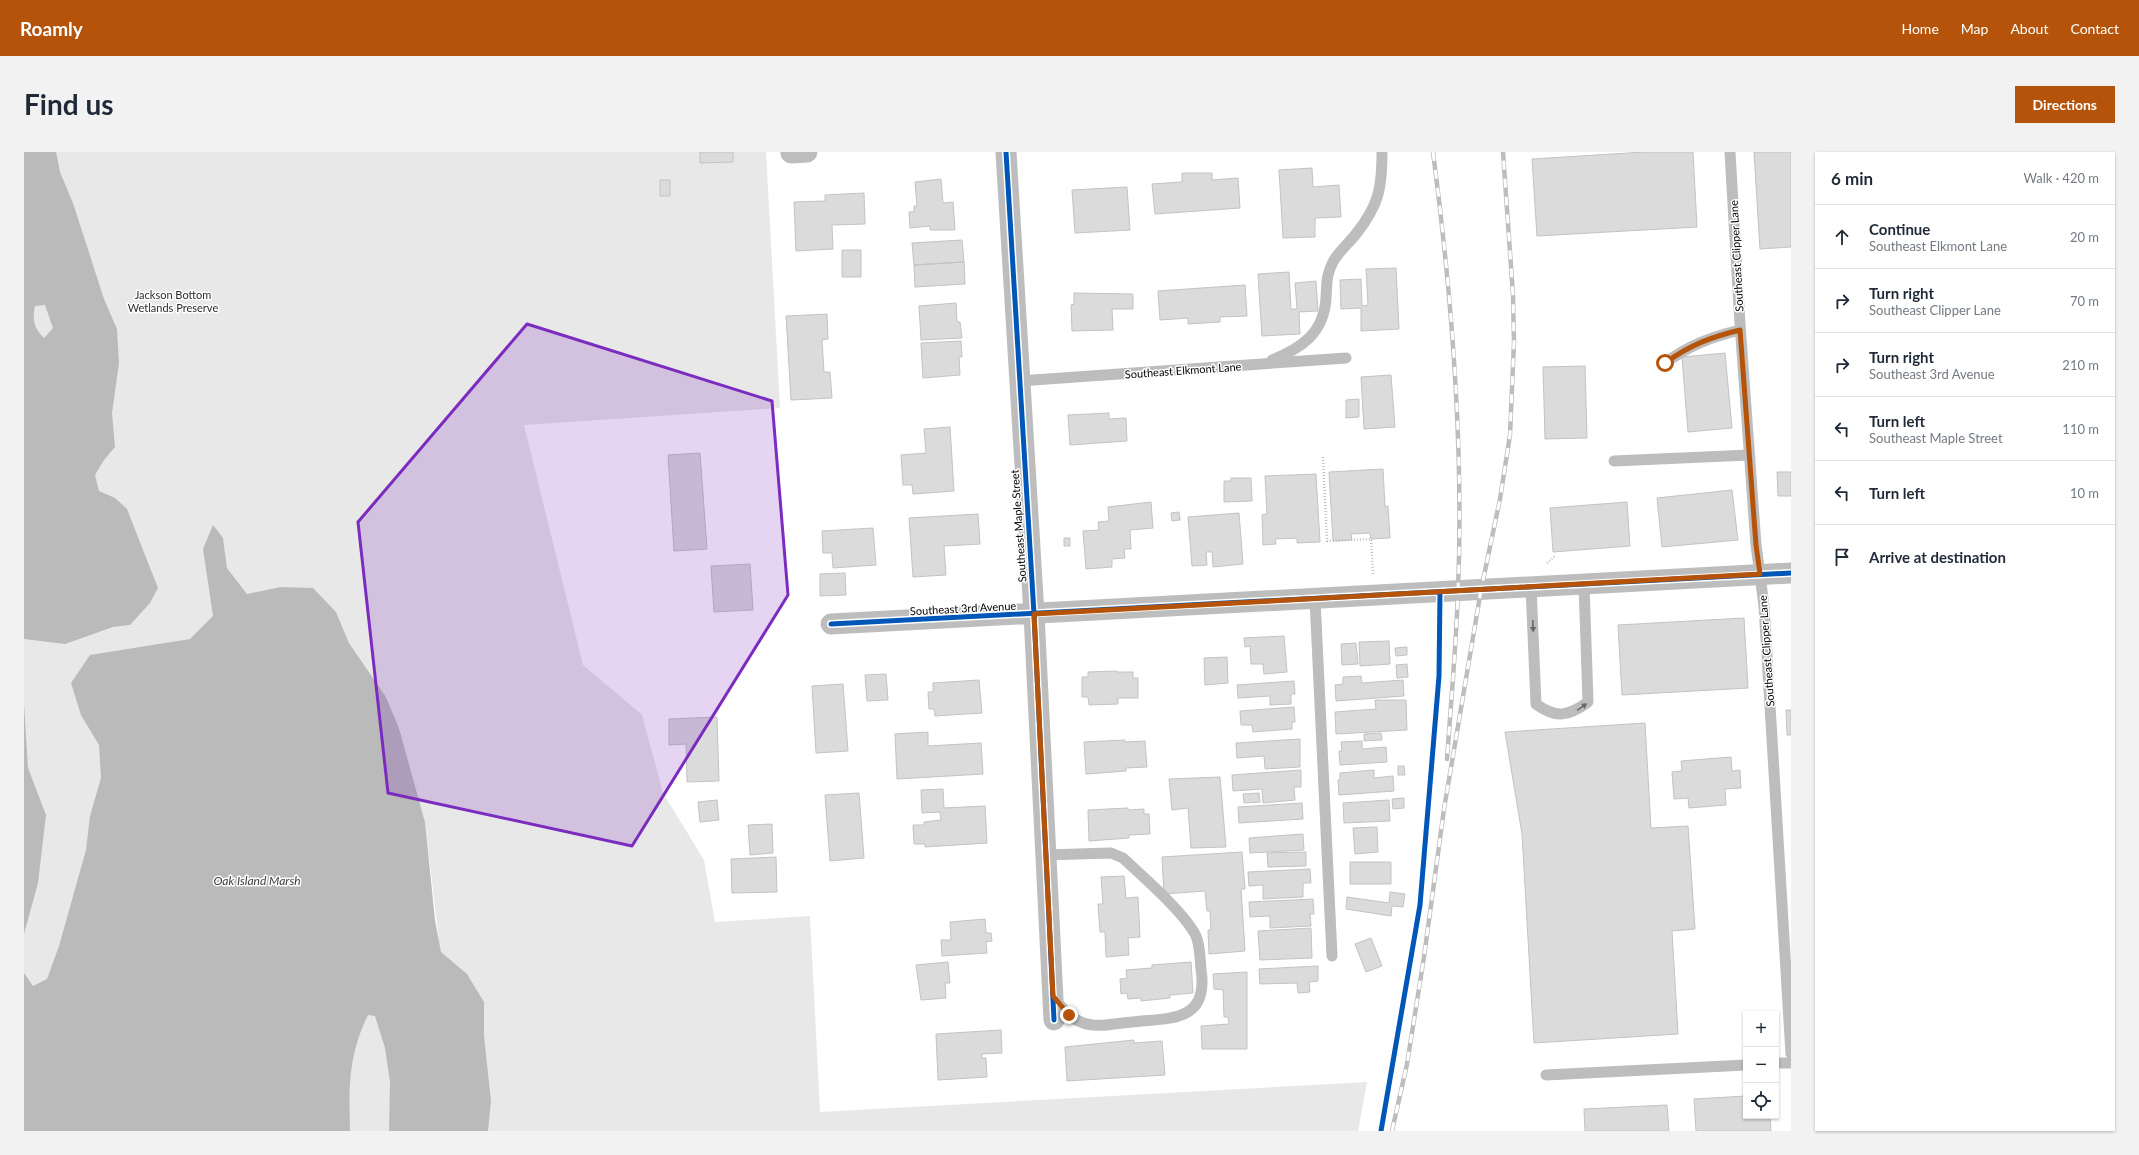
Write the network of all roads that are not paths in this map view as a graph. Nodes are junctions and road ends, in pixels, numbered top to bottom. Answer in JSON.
{"nodes":[{"id":1,"x":1006,"y":152,"type":"edge"},
{"id":2,"x":1382,"y":152,"type":"edge"},
{"id":3,"x":1730,"y":152,"type":"edge"},
{"id":4,"x":1740,"y":330,"type":"junction"},
{"id":5,"x":1346,"y":358,"type":"dead end"},
{"id":6,"x":1665,"y":363,"type":"dead end"},
{"id":7,"x":1261,"y":364,"type":"junction"},
{"id":8,"x":1019,"y":381,"type":"junction"},
{"id":9,"x":1749,"y":455,"type":"junction"},
{"id":10,"x":1614,"y":462,"type":"dead end"},
{"id":11,"x":1791,"y":573,"type":"edge"},
{"id":12,"x":1760,"y":574,"type":"junction"},
{"id":13,"x":1584,"y":584,"type":"junction"},
{"id":14,"x":1531,"y":587,"type":"junction"},
{"id":15,"x":1316,"y":599,"type":"junction"},
{"id":16,"x":1034,"y":614,"type":"junction"},
{"id":17,"x":831,"y":624,"type":"dead end"},
{"id":18,"x":1045,"y":855,"type":"junction"},
{"id":19,"x":1332,"y":956,"type":"dead end"},
{"id":20,"x":1053,"y":996,"type":"junction"},
{"id":21,"x":1054,"y":1020,"type":"dead end"},
{"id":22,"x":1791,"y":1054,"type":"edge"},
{"id":23,"x":1779,"y":1063,"type":"edge"},
{"id":24,"x":1791,"y":1063,"type":"edge"},
{"id":25,"x":1743,"y":1065,"type":"edge"},
{"id":26,"x":1546,"y":1075,"type":"dead end"}],
"edges":[{"from":1,"to":8,"type":"street","name":"Southeast Maple Street"},
{"from":2,"to":7,"type":"lane"},
{"from":3,"to":4,"type":"lane","name":"Southeast Clipper Lane"},
{"from":4,"to":6,"type":"lane"},
{"from":4,"to":9,"type":"lane","name":"Southeast Clipper Lane"},
{"from":5,"to":7,"type":"lane","name":"Southeast Elkmont Lane"},
{"from":7,"to":8,"type":"lane","name":"Southeast Elkmont Lane"},
{"from":8,"to":16,"type":"street","name":"Southeast Maple Street"},
{"from":9,"to":10,"type":"lane"},
{"from":9,"to":12,"type":"lane","name":"Southeast Clipper Lane"},
{"from":11,"to":12,"type":"street","name":"Southeast 3rd Avenue"},
{"from":12,"to":13,"type":"street","name":"Southeast 3rd Avenue"},
{"from":12,"to":22,"type":"lane","name":"Southeast Clipper Lane"},
{"from":13,"to":14,"type":"street","name":"Southeast 3rd Avenue"},
{"from":14,"to":13,"type":"lane","one_way":true},
{"from":14,"to":15,"type":"street","name":"Southeast 3rd Avenue"},
{"from":15,"to":16,"type":"street","name":"Southeast 3rd Avenue"},
{"from":15,"to":19,"type":"lane"},
{"from":16,"to":17,"type":"street","name":"Southeast 3rd Avenue"},
{"from":16,"to":18,"type":"street","name":"Southeast Maple Street"},
{"from":18,"to":20,"type":"street","name":"Southeast Maple Street"},
{"from":18,"to":20,"type":"lane"},
{"from":20,"to":21,"type":"street","name":"Southeast Maple Street"},
{"from":23,"to":24,"type":"lane"},
{"from":25,"to":26,"type":"lane"}]}
